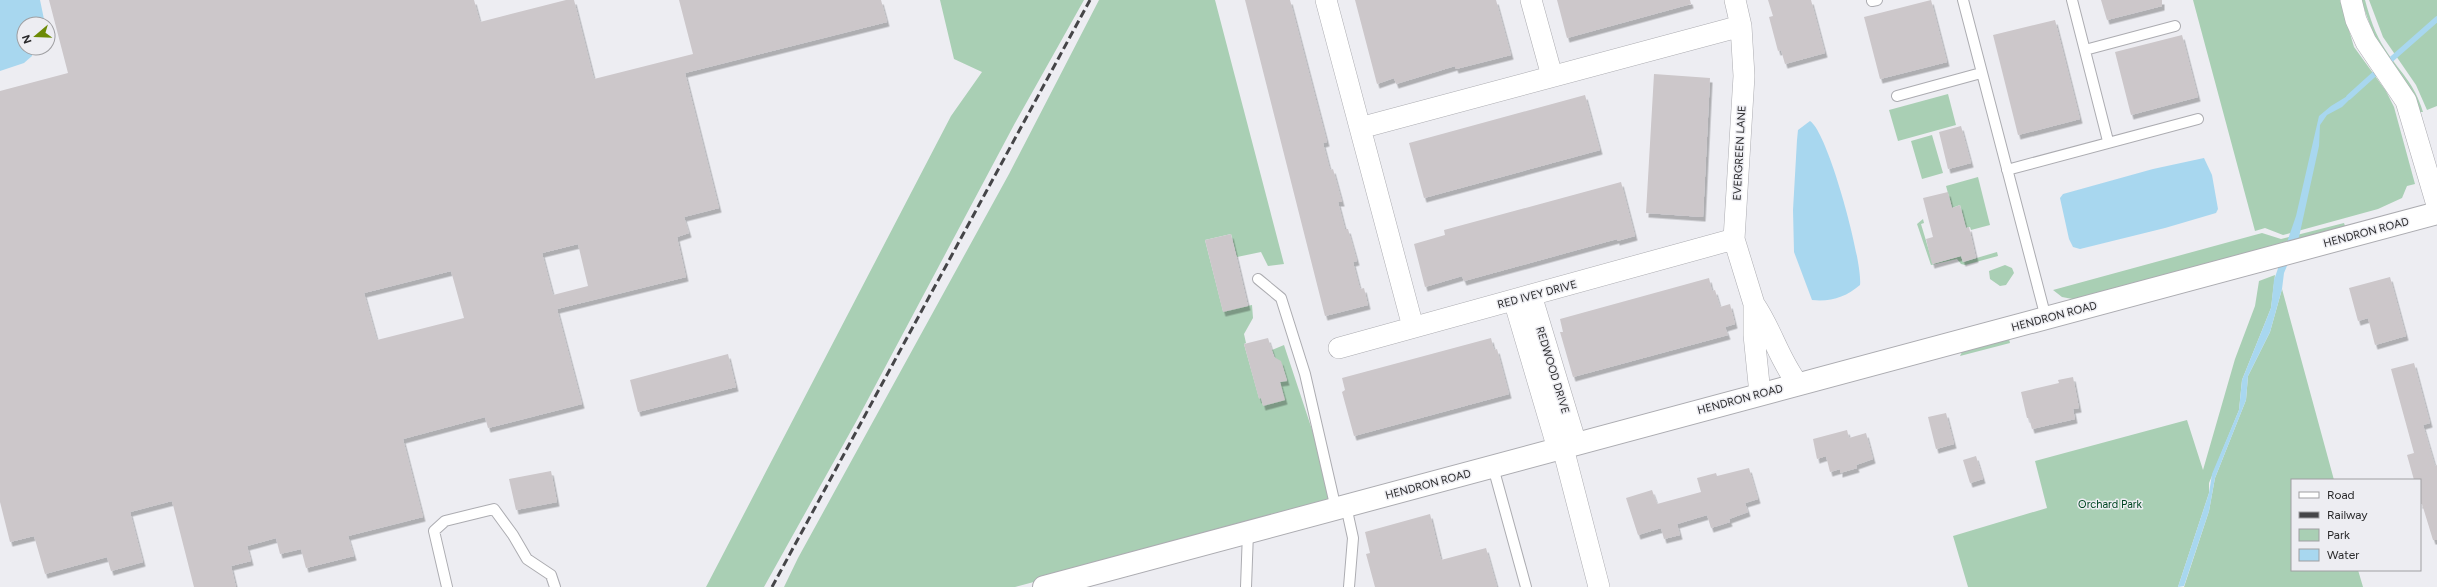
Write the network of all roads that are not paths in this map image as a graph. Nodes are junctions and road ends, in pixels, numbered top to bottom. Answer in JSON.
{"nodes":[{"id":1,"x":1326,"y":0,"type":"edge"},
{"id":2,"x":1531,"y":0,"type":"edge"},
{"id":3,"x":1735,"y":0,"type":"edge"},
{"id":4,"x":1963,"y":0,"type":"edge"},
{"id":5,"x":2072,"y":0,"type":"edge"},
{"id":6,"x":2351,"y":0,"type":"edge"},
{"id":7,"x":1741,"y":26,"type":"junction"},
{"id":8,"x":2175,"y":26,"type":"dead end"},
{"id":9,"x":2085,"y":50,"type":"junction"},
{"id":10,"x":1981,"y":73,"type":"junction"},
{"id":11,"x":1552,"y":76,"type":"junction"},
{"id":12,"x":1897,"y":96,"type":"dead end"},
{"id":13,"x":2198,"y":119,"type":"dead end"},
{"id":14,"x":1360,"y":128,"type":"junction"},
{"id":15,"x":2108,"y":141,"type":"junction"},
{"id":16,"x":2007,"y":170,"type":"junction"},
{"id":17,"x":2437,"y":205,"type":"edge"},
{"id":18,"x":2437,"y":213,"type":"edge"},
{"id":19,"x":1734,"y":239,"type":"junction"},
{"id":20,"x":1258,"y":279,"type":"dead end"},
{"id":21,"x":1523,"y":298,"type":"junction"},
{"id":22,"x":1754,"y":304,"type":"junction"},
{"id":23,"x":2046,"y":318,"type":"junction"},
{"id":24,"x":1413,"y":327,"type":"junction"},
{"id":25,"x":1339,"y":348,"type":"dead end"},
{"id":26,"x":1798,"y":384,"type":"junction"},
{"id":27,"x":1760,"y":394,"type":"junction"},
{"id":28,"x":1565,"y":447,"type":"junction"},
{"id":29,"x":1493,"y":467,"type":"junction"},
{"id":30,"x":1341,"y":507,"type":"junction"},
{"id":31,"x":1248,"y":532,"type":"junction"},
{"id":32,"x":447,"y":587,"type":"edge"},
{"id":33,"x":555,"y":587,"type":"edge"},
{"id":34,"x":1044,"y":587,"type":"edge"},
{"id":35,"x":1246,"y":587,"type":"edge"},
{"id":36,"x":1349,"y":587,"type":"edge"},
{"id":37,"x":1526,"y":587,"type":"edge"},
{"id":38,"x":1599,"y":587,"type":"edge"}],
"edges":[{"from":1,"to":14,"type":"street"},
{"from":2,"to":11,"type":"street"},
{"from":3,"to":7,"type":"street","name":"EVERGREEN LANE"},
{"from":4,"to":10,"type":"lane"},
{"from":5,"to":9,"type":"lane"},
{"from":6,"to":17,"type":"street"},
{"from":7,"to":11,"type":"street"},
{"from":7,"to":19,"type":"street","name":"EVERGREEN LANE"},
{"from":8,"to":9,"type":"lane"},
{"from":9,"to":15,"type":"lane"},
{"from":10,"to":12,"type":"lane"},
{"from":10,"to":16,"type":"lane"},
{"from":11,"to":14,"type":"street"},
{"from":13,"to":15,"type":"lane"},
{"from":14,"to":24,"type":"street"},
{"from":15,"to":16,"type":"lane"},
{"from":16,"to":23,"type":"lane"},
{"from":18,"to":23,"type":"street","name":"HENDRON ROAD"},
{"from":19,"to":21,"type":"street","name":"RED IVEY DRIVE"},
{"from":19,"to":22,"type":"street","name":"EVERGREEN LANE"},
{"from":20,"to":30,"type":"lane"},
{"from":21,"to":24,"type":"street","name":"RED IVEY DRIVE"},
{"from":21,"to":28,"type":"street","name":"REDWOOD DRIVE"},
{"from":22,"to":26,"type":"street","name":"EVERGREEN LANE"},
{"from":22,"to":27,"type":"street","name":"EVERGREEN LANE"},
{"from":23,"to":26,"type":"street","name":"HENDRON ROAD"},
{"from":24,"to":25,"type":"street","name":"RED IVEY DRIVE"},
{"from":26,"to":27,"type":"street","name":"HENDRON ROAD"},
{"from":27,"to":28,"type":"street","name":"HENDRON ROAD"},
{"from":28,"to":29,"type":"street","name":"HENDRON ROAD"},
{"from":28,"to":38,"type":"street","name":"REDWOOD DRIVE"},
{"from":29,"to":30,"type":"street","name":"HENDRON ROAD"},
{"from":29,"to":37,"type":"lane"},
{"from":30,"to":31,"type":"street","name":"HENDRON ROAD"},
{"from":30,"to":36,"type":"lane"},
{"from":31,"to":34,"type":"street","name":"HENDRON ROAD"},
{"from":31,"to":35,"type":"lane"},
{"from":32,"to":33,"type":"lane"}]}
